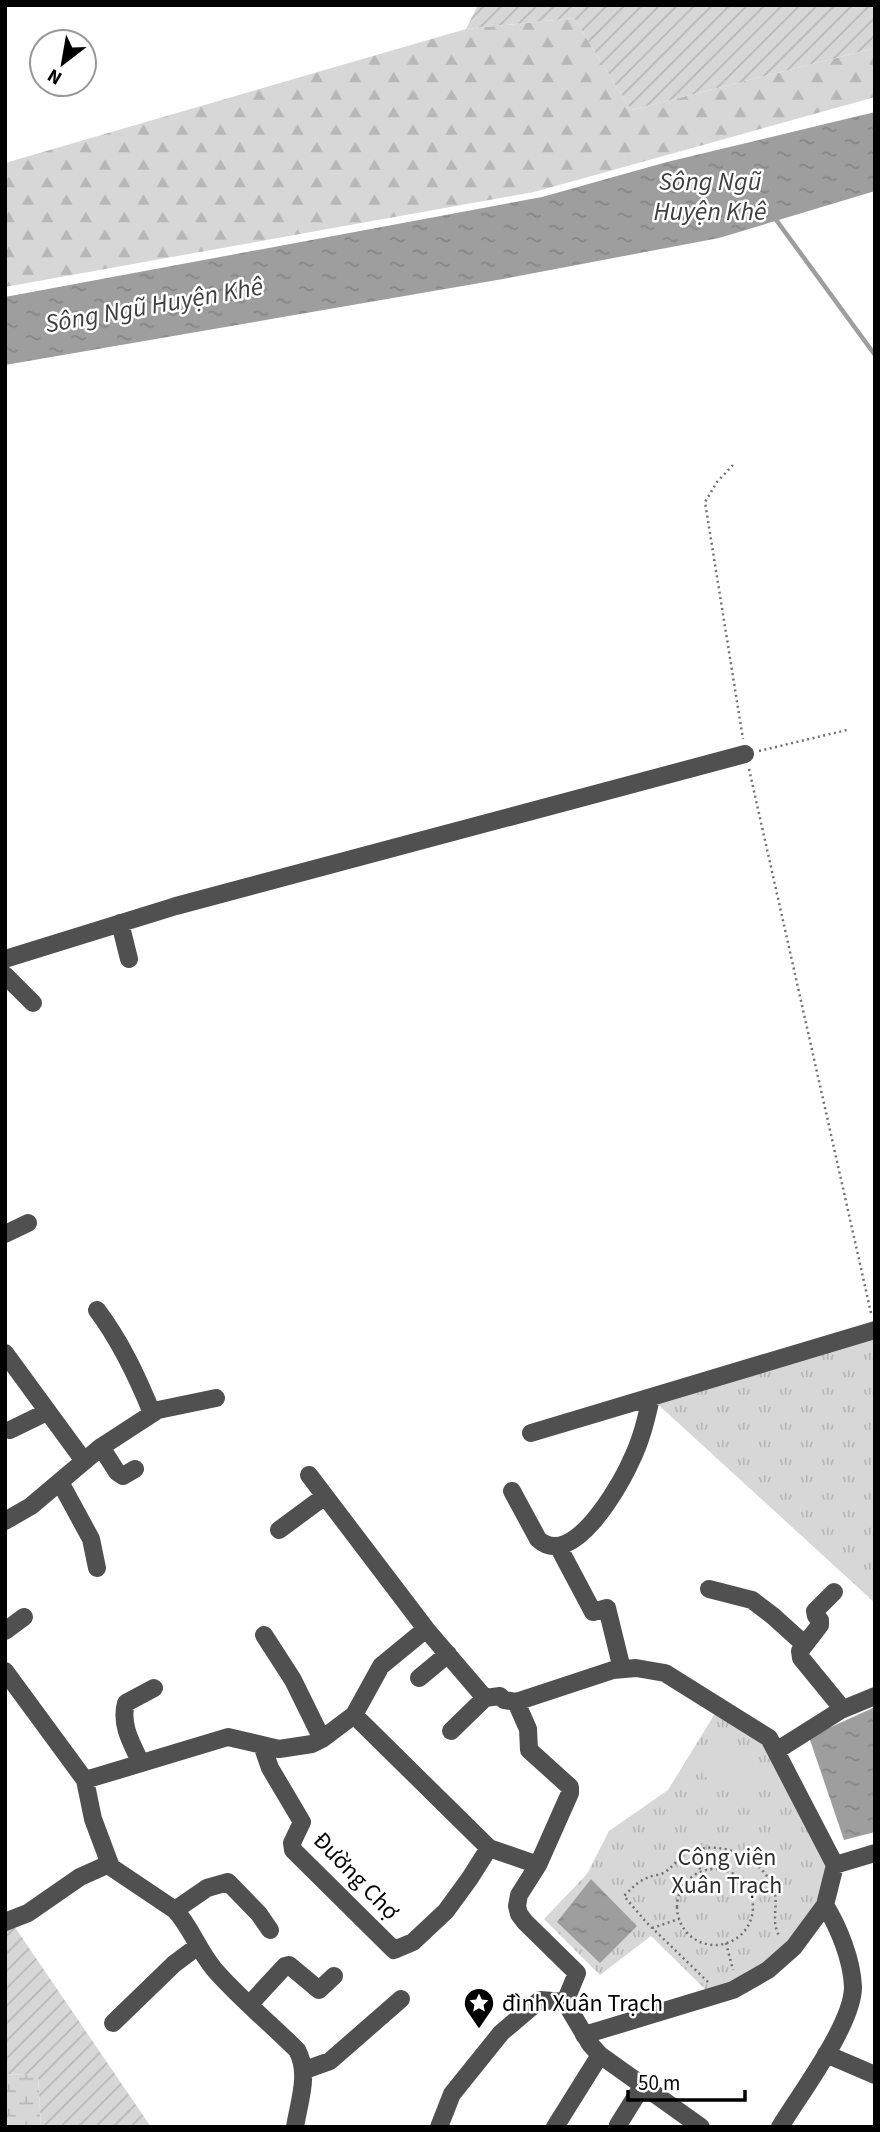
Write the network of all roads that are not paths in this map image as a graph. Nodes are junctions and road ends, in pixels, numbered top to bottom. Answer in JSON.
{"nodes":[{"id":1,"x":746,"y":754,"type":"road end"},
{"id":2,"x":120,"y":923,"type":"junction"},
{"id":3,"x":5,"y":958,"type":"edge"},
{"id":4,"x":129,"y":959,"type":"dead end"},
{"id":5,"x":5,"y":975,"type":"edge"},
{"id":6,"x":33,"y":1003,"type":"dead end"},
{"id":7,"x":28,"y":1223,"type":"dead end"},
{"id":8,"x":5,"y":1234,"type":"edge"},
{"id":9,"x":97,"y":1310,"type":"dead end"},
{"id":10,"x":873,"y":1323,"type":"edge"},
{"id":11,"x":5,"y":1353,"type":"edge"},
{"id":12,"x":216,"y":1398,"type":"dead end"},
{"id":13,"x":650,"y":1398,"type":"junction"},
{"id":14,"x":47,"y":1412,"type":"junction"},
{"id":15,"x":152,"y":1413,"type":"junction"},
{"id":16,"x":10,"y":1430,"type":"dead end"},
{"id":17,"x":531,"y":1433,"type":"dead end"},
{"id":18,"x":101,"y":1447,"type":"junction"},
{"id":19,"x":84,"y":1461,"type":"junction"},
{"id":20,"x":135,"y":1469,"type":"dead end"},
{"id":21,"x":309,"y":1475,"type":"dead end"},
{"id":22,"x":60,"y":1482,"type":"junction"},
{"id":23,"x":512,"y":1491,"type":"dead end"},
{"id":24,"x":325,"y":1496,"type":"junction"},
{"id":25,"x":5,"y":1521,"type":"edge"},
{"id":26,"x":279,"y":1530,"type":"dead end"},
{"id":27,"x":559,"y":1548,"type":"junction"},
{"id":28,"x":97,"y":1568,"type":"dead end"},
{"id":29,"x":709,"y":1589,"type":"dead end"},
{"id":30,"x":834,"y":1592,"type":"dead end"},
{"id":31,"x":24,"y":1617,"type":"dead end"},
{"id":32,"x":426,"y":1629,"type":"junction"},
{"id":33,"x":5,"y":1631,"type":"edge"},
{"id":34,"x":264,"y":1635,"type":"dead end"},
{"id":35,"x":804,"y":1644,"type":"junction"},
{"id":36,"x":447,"y":1654,"type":"junction"},
{"id":37,"x":622,"y":1669,"type":"junction"},
{"id":38,"x":5,"y":1671,"type":"edge"},
{"id":39,"x":419,"y":1678,"type":"dead end"},
{"id":40,"x":154,"y":1688,"type":"dead end"},
{"id":41,"x":875,"y":1696,"type":"edge"},
{"id":42,"x":485,"y":1698,"type":"junction"},
{"id":43,"x":516,"y":1702,"type":"junction"},
{"id":44,"x":841,"y":1710,"type":"junction"},
{"id":45,"x":354,"y":1715,"type":"junction"},
{"id":46,"x":451,"y":1731,"type":"dead end"},
{"id":47,"x":322,"y":1740,"type":"junction"},
{"id":48,"x":262,"y":1745,"type":"junction"},
{"id":49,"x":776,"y":1751,"type":"junction"},
{"id":50,"x":141,"y":1763,"type":"junction"},
{"id":51,"x":85,"y":1780,"type":"junction"},
{"id":52,"x":489,"y":1848,"type":"junction"},
{"id":53,"x":875,"y":1853,"type":"edge"},
{"id":54,"x":110,"y":1864,"type":"junction"},
{"id":55,"x":538,"y":1865,"type":"junction"},
{"id":56,"x":835,"y":1865,"type":"junction"},
{"id":57,"x":825,"y":1905,"type":"junction"},
{"id":58,"x":175,"y":1910,"type":"junction"},
{"id":59,"x":5,"y":1922,"type":"edge"},
{"id":60,"x":270,"y":1930,"type":"dead end"},
{"id":61,"x":198,"y":1946,"type":"junction"},
{"id":62,"x":334,"y":1976,"type":"dead end"},
{"id":63,"x":401,"y":1999,"type":"dead end"},
{"id":64,"x":565,"y":2002,"type":"junction"},
{"id":65,"x":250,"y":2004,"type":"junction"},
{"id":66,"x":113,"y":2023,"type":"dead end"},
{"id":67,"x":584,"y":2035,"type":"junction"},
{"id":68,"x":826,"y":2054,"type":"junction"},
{"id":69,"x":600,"y":2055,"type":"junction"},
{"id":70,"x":305,"y":2070,"type":"junction"},
{"id":71,"x":875,"y":2075,"type":"edge"},
{"id":72,"x":643,"y":2085,"type":"junction"},
{"id":73,"x":618,"y":2125,"type":"edge"},
{"id":74,"x":295,"y":2127,"type":"edge"},
{"id":75,"x":439,"y":2127,"type":"edge"},
{"id":76,"x":555,"y":2127,"type":"edge"},
{"id":77,"x":701,"y":2127,"type":"edge"},
{"id":78,"x":780,"y":2127,"type":"edge"}],
"edges":[{"from":1,"to":2,"type":"street"},
{"from":2,"to":3,"type":"street"},
{"from":2,"to":4,"type":"street"},
{"from":5,"to":6,"type":"street"},
{"from":7,"to":8,"type":"street"},
{"from":9,"to":15,"type":"street"},
{"from":10,"to":13,"type":"street"},
{"from":11,"to":14,"type":"street"},
{"from":12,"to":15,"type":"street"},
{"from":13,"to":17,"type":"street"},
{"from":13,"to":27,"type":"street"},
{"from":14,"to":16,"type":"street"},
{"from":14,"to":19,"type":"street"},
{"from":15,"to":18,"type":"street"},
{"from":18,"to":19,"type":"street"},
{"from":18,"to":20,"type":"street"},
{"from":19,"to":22,"type":"street"},
{"from":21,"to":24,"type":"street"},
{"from":22,"to":25,"type":"street"},
{"from":22,"to":28,"type":"street"},
{"from":23,"to":27,"type":"street"},
{"from":24,"to":26,"type":"street"},
{"from":24,"to":32,"type":"street"},
{"from":27,"to":37,"type":"street"},
{"from":29,"to":35,"type":"street"},
{"from":30,"to":35,"type":"street"},
{"from":31,"to":33,"type":"street"},
{"from":32,"to":36,"type":"street"},
{"from":32,"to":45,"type":"street"},
{"from":34,"to":47,"type":"street"},
{"from":35,"to":44,"type":"street"},
{"from":36,"to":39,"type":"street"},
{"from":36,"to":42,"type":"street"},
{"from":37,"to":43,"type":"street"},
{"from":37,"to":49,"type":"street"},
{"from":38,"to":51,"type":"street"},
{"from":40,"to":50,"type":"street"},
{"from":41,"to":44,"type":"street"},
{"from":42,"to":43,"type":"street"},
{"from":42,"to":46,"type":"street"},
{"from":43,"to":55,"type":"street"},
{"from":44,"to":49,"type":"street"},
{"from":45,"to":47,"type":"street"},
{"from":45,"to":52,"type":"street"},
{"from":47,"to":48,"type":"street"},
{"from":48,"to":50,"type":"street"},
{"from":48,"to":52,"type":"street","name":"Đường Chợ"},
{"from":49,"to":56,"type":"street"},
{"from":50,"to":51,"type":"street"},
{"from":51,"to":54,"type":"street"},
{"from":52,"to":55,"type":"street"},
{"from":53,"to":56,"type":"street"},
{"from":54,"to":58,"type":"street"},
{"from":54,"to":59,"type":"street"},
{"from":55,"to":64,"type":"street"},
{"from":56,"to":57,"type":"street"},
{"from":57,"to":67,"type":"street"},
{"from":57,"to":68,"type":"street"},
{"from":58,"to":60,"type":"street"},
{"from":58,"to":61,"type":"street"},
{"from":61,"to":65,"type":"street"},
{"from":61,"to":66,"type":"street"},
{"from":62,"to":65,"type":"street"},
{"from":63,"to":70,"type":"street"},
{"from":64,"to":67,"type":"street"},
{"from":64,"to":75,"type":"street"},
{"from":65,"to":70,"type":"street"},
{"from":67,"to":69,"type":"street"},
{"from":68,"to":71,"type":"street"},
{"from":68,"to":78,"type":"street"},
{"from":69,"to":72,"type":"street"},
{"from":69,"to":76,"type":"street"},
{"from":70,"to":74,"type":"street"},
{"from":72,"to":73,"type":"street"},
{"from":72,"to":77,"type":"street"}]}
